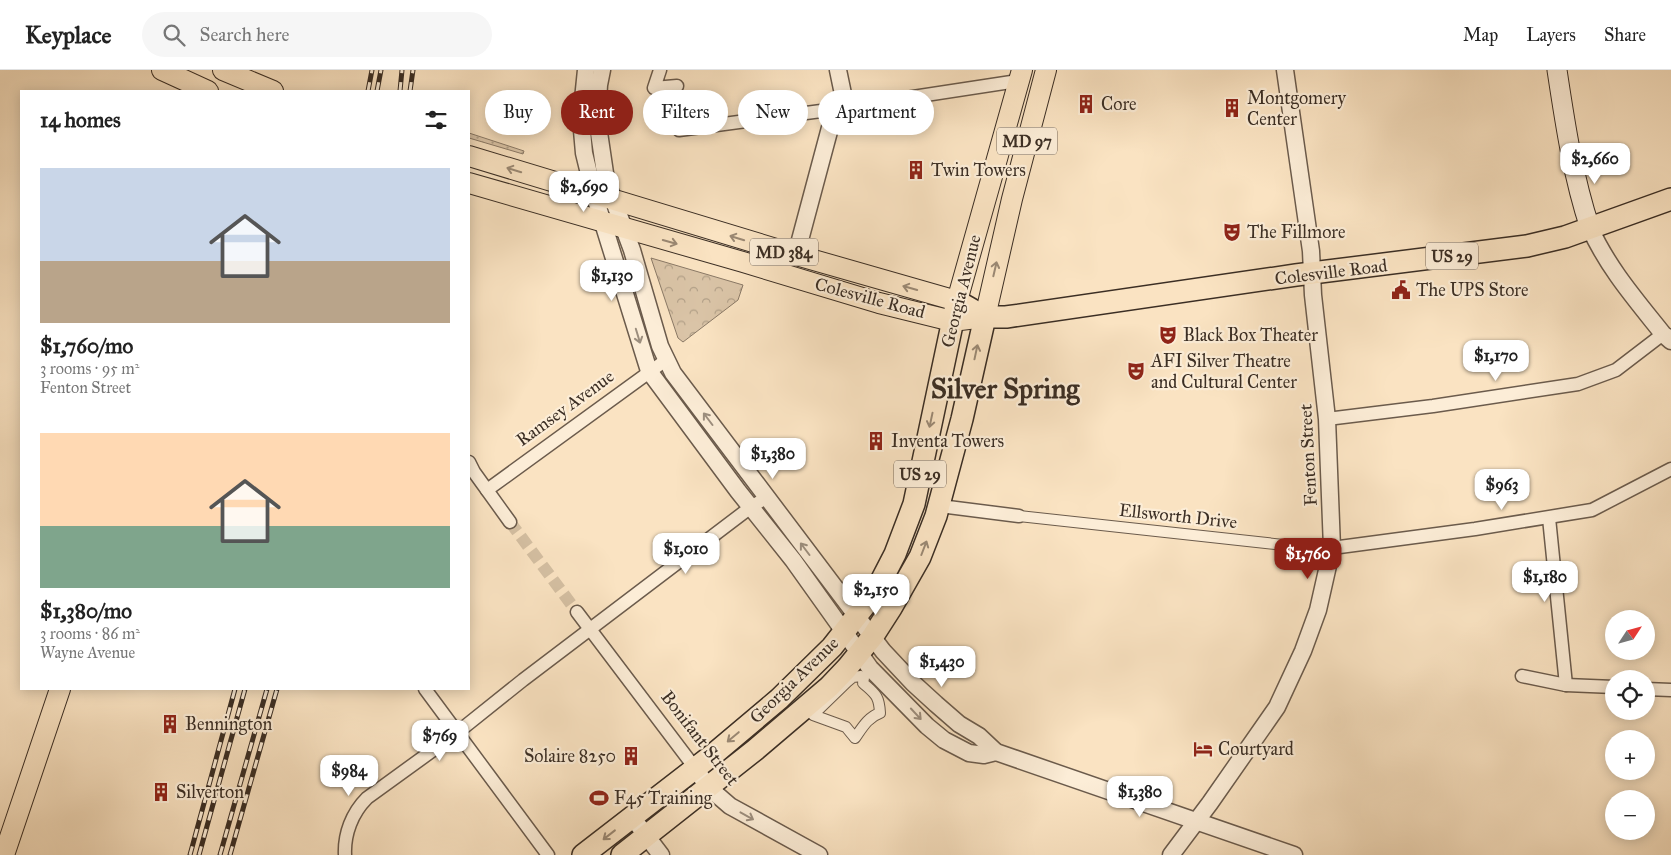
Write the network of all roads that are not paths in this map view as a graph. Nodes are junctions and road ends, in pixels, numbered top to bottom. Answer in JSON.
{"nodes":[{"id":1,"x":162,"y":70,"type":"edge"},
{"id":2,"x":223,"y":70,"type":"edge"},
{"id":3,"x":586,"y":70,"type":"edge"},
{"id":4,"x":602,"y":70,"type":"edge"},
{"id":5,"x":660,"y":70,"type":"edge"},
{"id":6,"x":838,"y":70,"type":"edge"},
{"id":7,"x":1046,"y":70,"type":"edge"},
{"id":8,"x":1285,"y":70,"type":"edge"},
{"id":9,"x":1557,"y":70,"type":"edge"},
{"id":10,"x":1024,"y":74,"type":"edge"},
{"id":11,"x":264,"y":85,"type":"edge"},
{"id":12,"x":677,"y":86,"type":"dead end"},
{"id":13,"x":206,"y":90,"type":"edge"},
{"id":14,"x":842,"y":90,"type":"edge"},
{"id":15,"x":934,"y":91,"type":"edge"},
{"id":16,"x":818,"y":111,"type":"edge"},
{"id":17,"x":728,"y":123,"type":"edge"},
{"id":18,"x":1031,"y":127,"type":"junction"},
{"id":19,"x":828,"y":135,"type":"edge"},
{"id":20,"x":470,"y":156,"type":"edge"},
{"id":21,"x":470,"y":183,"type":"edge"},
{"id":22,"x":594,"y":194,"type":"junction"},
{"id":23,"x":1671,"y":199,"type":"edge"},
{"id":24,"x":613,"y":200,"type":"junction"},
{"id":25,"x":603,"y":222,"type":"junction"},
{"id":26,"x":624,"y":228,"type":"junction"},
{"id":27,"x":1590,"y":228,"type":"junction"},
{"id":28,"x":796,"y":255,"type":"junction"},
{"id":29,"x":1312,"y":274,"type":"junction"},
{"id":30,"x":954,"y":311,"type":"junction"},
{"id":31,"x":984,"y":316,"type":"junction"},
{"id":32,"x":1668,"y":337,"type":"edge"},
{"id":33,"x":666,"y":360,"type":"junction"},
{"id":34,"x":649,"y":371,"type":"junction"},
{"id":35,"x":1327,"y":419,"type":"junction"},
{"id":36,"x":470,"y":464,"type":"edge"},
{"id":37,"x":1671,"y":469,"type":"edge"},
{"id":38,"x":487,"y":490,"type":"junction"},
{"id":39,"x":766,"y":498,"type":"junction"},
{"id":40,"x":940,"y":506,"type":"junction"},
{"id":41,"x":751,"y":507,"type":"junction"},
{"id":42,"x":1019,"y":516,"type":"joint"},
{"id":43,"x":1549,"y":518,"type":"junction"},
{"id":44,"x":510,"y":522,"type":"tunnel mouth"},
{"id":45,"x":1332,"y":548,"type":"junction"},
{"id":46,"x":577,"y":612,"type":"tunnel mouth"},
{"id":47,"x":850,"y":624,"type":"junction"},
{"id":48,"x":591,"y":630,"type":"junction"},
{"id":49,"x":873,"y":636,"type":"junction"},
{"id":50,"x":859,"y":653,"type":"junction"},
{"id":51,"x":1522,"y":676,"type":"dead end"},
{"id":52,"x":1566,"y":685,"type":"junction"},
{"id":53,"x":1605,"y":687,"type":"edge"},
{"id":54,"x":1655,"y":689,"type":"edge"},
{"id":55,"x":60,"y":690,"type":"edge"},
{"id":56,"x":426,"y":690,"type":"edge"},
{"id":57,"x":1671,"y":690,"type":"edge"},
{"id":58,"x":880,"y":713,"type":"joint"},
{"id":59,"x":458,"y":732,"type":"junction"},
{"id":60,"x":996,"y":752,"type":"junction"},
{"id":61,"x":695,"y":768,"type":"junction"},
{"id":62,"x":708,"y":787,"type":"junction"},
{"id":63,"x":632,"y":817,"type":"junction"},
{"id":64,"x":1196,"y":822,"type":"junction"},
{"id":65,"x":646,"y":836,"type":"junction"},
{"id":66,"x":4,"y":855,"type":"edge"},
{"id":67,"x":345,"y":855,"type":"edge"},
{"id":68,"x":548,"y":855,"type":"edge"},
{"id":69,"x":584,"y":855,"type":"edge"},
{"id":70,"x":622,"y":855,"type":"edge"},
{"id":71,"x":661,"y":855,"type":"edge"},
{"id":72,"x":819,"y":855,"type":"edge"},
{"id":73,"x":1171,"y":855,"type":"edge"},
{"id":74,"x":1294,"y":855,"type":"edge"}],
"edges":[{"from":1,"to":13,"type":"main road"},
{"from":2,"to":11,"type":"main road"},
{"from":3,"to":22,"type":"street"},
{"from":4,"to":24,"type":"street"},
{"from":5,"to":12,"type":"street"},
{"from":6,"to":14,"type":"street"},
{"from":7,"to":18,"type":"main road","name":"Georgia Avenue","number":"MD 97"},
{"from":8,"to":29,"type":"street","name":"Fenton Street"},
{"from":9,"to":27,"type":"main road"},
{"from":10,"to":15,"type":"street"},
{"from":10,"to":18,"type":"main road","number":"MD 97"},
{"from":10,"to":30,"type":"main road","name":"Georgia Avenue","number":"MD 97"},
{"from":16,"to":17,"type":"street"},
{"from":31,"to":18,"type":"main road","name":"Georgia Avenue","number":"MD 97","one_way":true},
{"from":19,"to":28,"type":"street"},
{"from":22,"to":20,"type":"main road","name":"Colesville Road","number":"MD 384","one_way":true},
{"from":21,"to":25,"type":"main road","name":"Colesville Road","number":"MD 384"},
{"from":22,"to":24,"type":"main road","name":"Colesville Road","number":"MD 384"},
{"from":22,"to":25,"type":"street"},
{"from":23,"to":27,"type":"highway","name":"Colesville Road","number":"US 29"},
{"from":24,"to":26,"type":"street"},
{"from":28,"to":24,"type":"main road","name":"Colesville Road","number":"MD 384","one_way":true},
{"from":25,"to":26,"type":"main road","name":"Colesville Road","number":"MD 384"},
{"from":25,"to":34,"type":"street","one_way":true},
{"from":26,"to":30,"type":"main road","name":"Colesville Road","number":"MD 384","one_way":true},
{"from":26,"to":33,"type":"street"},
{"from":27,"to":29,"type":"highway","name":"Colesville Road","number":"US 29"},
{"from":27,"to":32,"type":"street"},
{"from":30,"to":28,"type":"main road","name":"Colesville Road","number":"MD 384","one_way":true},
{"from":29,"to":31,"type":"highway","name":"Colesville Road","number":"US 29"},
{"from":29,"to":35,"type":"street","name":"Fenton Street"},
{"from":30,"to":31,"type":"highway","name":"Colesville Road","number":"US 29"},
{"from":30,"to":47,"type":"highway","name":"Georgia Avenue","number":"US 29","one_way":true},
{"from":40,"to":31,"type":"highway","name":"Georgia Avenue","number":"US 29","one_way":true},
{"from":32,"to":35,"type":"street"},
{"from":33,"to":34,"type":"street","name":"Ramsey Avenue"},
{"from":39,"to":33,"type":"street","one_way":true},
{"from":34,"to":38,"type":"street","name":"Ramsey Avenue"},
{"from":34,"to":41,"type":"street"},
{"from":35,"to":45,"type":"street","name":"Fenton Street"},
{"from":36,"to":38,"type":"street"},
{"from":37,"to":43,"type":"street","name":"Ellsworth Drive"},
{"from":38,"to":44,"type":"street"},
{"from":39,"to":41,"type":"street"},
{"from":47,"to":39,"type":"street","one_way":true},
{"from":40,"to":42,"type":"street","name":"Ellsworth Drive"},
{"from":49,"to":40,"type":"highway","name":"Georgia Avenue","number":"US 29","one_way":true},
{"from":41,"to":47,"type":"street"},
{"from":41,"to":48,"type":"street"},
{"from":42,"to":45,"type":"street","name":"Ellsworth Drive"},
{"from":43,"to":45,"type":"street","name":"Ellsworth Drive"},
{"from":43,"to":52,"type":"street"},
{"from":45,"to":64,"type":"street","name":"Fenton Street"},
{"from":46,"to":48,"type":"street","name":"Bonifant Street"},
{"from":47,"to":49,"type":"street"},
{"from":47,"to":50,"type":"street"},
{"from":47,"to":61,"type":"highway","name":"Georgia Avenue","number":"US 29","one_way":true},
{"from":48,"to":59,"type":"street"},
{"from":48,"to":61,"type":"street","name":"Bonifant Street"},
{"from":49,"to":50,"type":"highway","name":"Georgia Avenue","number":"US 29"},
{"from":49,"to":60,"type":"street"},
{"from":50,"to":60,"type":"street","one_way":true},
{"from":50,"to":62,"type":"highway","name":"Georgia Avenue","number":"US 29"},
{"from":51,"to":52,"type":"street"},
{"from":52,"to":53,"type":"street"},
{"from":54,"to":57,"type":"street"},
{"from":55,"to":66,"type":"main road"},
{"from":56,"to":59,"type":"street"},
{"from":58,"to":58,"type":"street"},
{"from":59,"to":67,"type":"street"},
{"from":59,"to":68,"type":"street"},
{"from":60,"to":64,"type":"street"},
{"from":61,"to":62,"type":"street","name":"Bonifant Street"},
{"from":61,"to":63,"type":"highway","name":"Georgia Avenue","number":"US 29"},
{"from":62,"to":65,"type":"highway","name":"Georgia Avenue","number":"US 29"},
{"from":62,"to":72,"type":"street","name":"Bonifant Street","one_way":true},
{"from":63,"to":65,"type":"street"},
{"from":63,"to":69,"type":"highway","name":"Georgia Avenue","number":"US 29","one_way":true},
{"from":64,"to":73,"type":"street","name":"Fenton Street"},
{"from":64,"to":74,"type":"street"},
{"from":65,"to":70,"type":"highway","name":"Georgia Avenue","number":"US 29"},
{"from":65,"to":71,"type":"street"}]}
